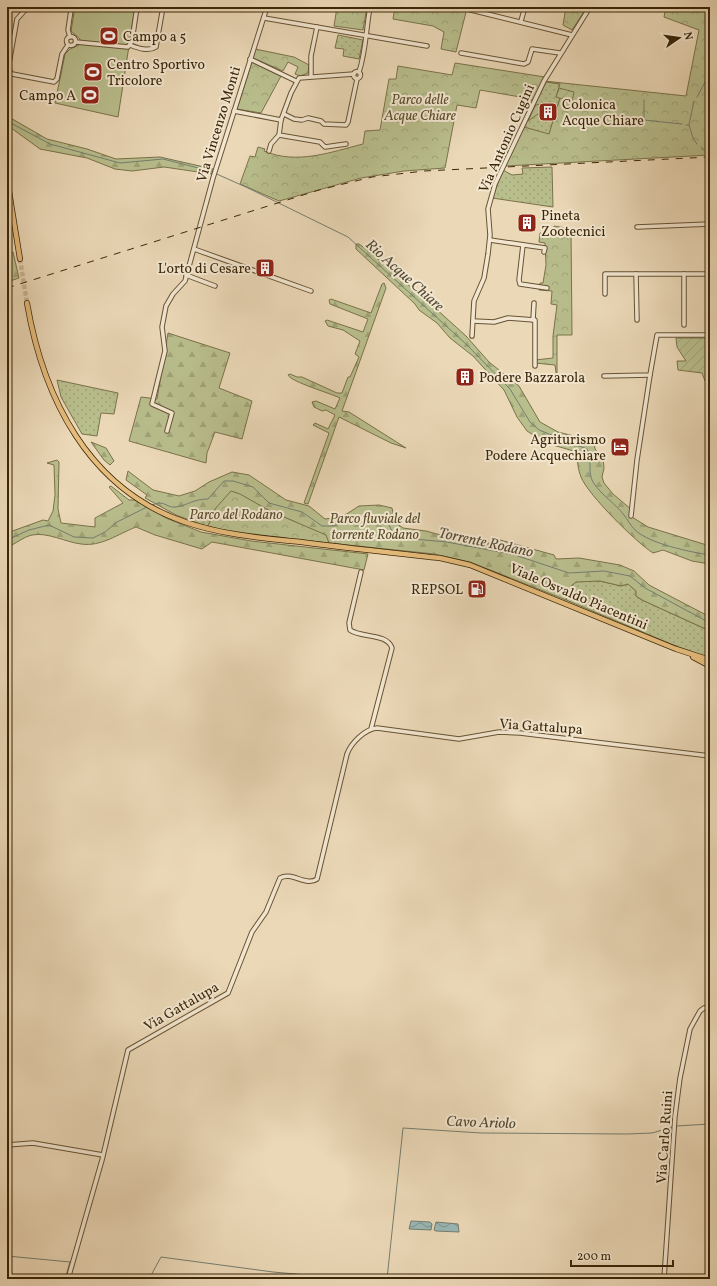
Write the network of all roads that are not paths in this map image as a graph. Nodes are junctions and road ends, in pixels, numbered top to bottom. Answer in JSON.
{"nodes":[{"id":1,"x":28,"y":7,"type":"edge"},
{"id":2,"x":70,"y":7,"type":"edge"},
{"id":3,"x":137,"y":7,"type":"edge"},
{"id":4,"x":163,"y":7,"type":"edge"},
{"id":5,"x":267,"y":7,"type":"edge"},
{"id":6,"x":370,"y":7,"type":"edge"},
{"id":7,"x":525,"y":7,"type":"edge"},
{"id":8,"x":590,"y":7,"type":"edge"},
{"id":9,"x":467,"y":9,"type":"dead end"},
{"id":10,"x":264,"y":18,"type":"junction"},
{"id":11,"x":521,"y":21,"type":"junction"},
{"id":12,"x":317,"y":27,"type":"junction"},
{"id":13,"x":365,"y":35,"type":"junction"},
{"id":14,"x":572,"y":35,"type":"junction"},
{"id":15,"x":70,"y":37,"type":"junction"},
{"id":16,"x":76,"y":42,"type":"junction"},
{"id":17,"x":68,"y":45,"type":"junction"},
{"id":18,"x":130,"y":45,"type":"junction"},
{"id":19,"x":427,"y":46,"type":"dead end"},
{"id":20,"x":461,"y":53,"type":"dead end"},
{"id":21,"x":560,"y":53,"type":"junction"},
{"id":22,"x":250,"y":59,"type":"junction"},
{"id":23,"x":359,"y":72,"type":"junction"},
{"id":24,"x":354,"y":74,"type":"junction"},
{"id":25,"x":311,"y":76,"type":"junction"},
{"id":26,"x":357,"y":79,"type":"junction"},
{"id":27,"x":296,"y":81,"type":"junction"},
{"id":28,"x":234,"y":112,"type":"junction"},
{"id":29,"x":284,"y":114,"type":"junction"},
{"id":30,"x":281,"y":120,"type":"junction"},
{"id":31,"x":279,"y":135,"type":"junction"},
{"id":32,"x":346,"y":144,"type":"dead end"},
{"id":33,"x":269,"y":151,"type":"dead end"},
{"id":34,"x":7,"y":179,"type":"edge"},
{"id":35,"x":710,"y":224,"type":"edge"},
{"id":36,"x":637,"y":227,"type":"dead end"},
{"id":37,"x":490,"y":240,"type":"junction"},
{"id":38,"x":524,"y":245,"type":"junction"},
{"id":39,"x":194,"y":249,"type":"junction"},
{"id":40,"x":544,"y":252,"type":"dead end"},
{"id":41,"x":20,"y":259,"type":"tunnel mouth"},
{"id":42,"x":636,"y":274,"type":"junction"},
{"id":43,"x":684,"y":274,"type":"junction"},
{"id":44,"x":710,"y":274,"type":"edge"},
{"id":45,"x":186,"y":276,"type":"junction"},
{"id":46,"x":215,"y":286,"type":"dead end"},
{"id":47,"x":547,"y":288,"type":"dead end"},
{"id":48,"x":311,"y":292,"type":"dead end"},
{"id":49,"x":605,"y":294,"type":"dead end"},
{"id":50,"x":27,"y":303,"type":"tunnel mouth"},
{"id":51,"x":534,"y":303,"type":"dead end"},
{"id":52,"x":533,"y":320,"type":"junction"},
{"id":53,"x":637,"y":320,"type":"dead end"},
{"id":54,"x":473,"y":321,"type":"junction"},
{"id":55,"x":684,"y":325,"type":"dead end"},
{"id":56,"x":710,"y":335,"type":"edge"},
{"id":57,"x":472,"y":336,"type":"dead end"},
{"id":58,"x":535,"y":366,"type":"dead end"},
{"id":59,"x":650,"y":375,"type":"junction"},
{"id":60,"x":604,"y":376,"type":"dead end"},
{"id":61,"x":167,"y":431,"type":"dead end"},
{"id":62,"x":632,"y":516,"type":"dead end"},
{"id":63,"x":361,"y":572,"type":"dead end"},
{"id":64,"x":676,"y":649,"type":"junction"},
{"id":65,"x":710,"y":660,"type":"edge"},
{"id":66,"x":710,"y":666,"type":"edge"},
{"id":67,"x":371,"y":729,"type":"junction"},
{"id":68,"x":710,"y":756,"type":"edge"},
{"id":69,"x":710,"y":1007,"type":"edge"},
{"id":70,"x":7,"y":1145,"type":"edge"},
{"id":71,"x":103,"y":1155,"type":"junction"},
{"id":72,"x":68,"y":1279,"type":"edge"},
{"id":73,"x":664,"y":1279,"type":"edge"}],
"edges":[{"from":1,"to":17,"type":"street"},
{"from":2,"to":15,"type":"street"},
{"from":3,"to":18,"type":"street"},
{"from":4,"to":18,"type":"street"},
{"from":5,"to":10,"type":"street","name":"Via Vincenzo Monti"},
{"from":6,"to":13,"type":"street"},
{"from":7,"to":11,"type":"street"},
{"from":8,"to":14,"type":"street","name":"Via Antonio Cugini"},
{"from":9,"to":11,"type":"street"},
{"from":10,"to":12,"type":"street"},
{"from":10,"to":22,"type":"street","name":"Via Vincenzo Monti"},
{"from":11,"to":14,"type":"street"},
{"from":12,"to":13,"type":"street"},
{"from":12,"to":25,"type":"street"},
{"from":13,"to":19,"type":"street"},
{"from":13,"to":23,"type":"street"},
{"from":14,"to":21,"type":"street","name":"Via Antonio Cugini"},
{"from":15,"to":16,"type":"street"},
{"from":15,"to":17,"type":"street"},
{"from":16,"to":17,"type":"street"},
{"from":16,"to":18,"type":"street"},
{"from":20,"to":21,"type":"street"},
{"from":21,"to":37,"type":"street","name":"Via Antonio Cugini"},
{"from":22,"to":27,"type":"street"},
{"from":22,"to":28,"type":"street","name":"Via Vincenzo Monti"},
{"from":23,"to":24,"type":"street"},
{"from":23,"to":26,"type":"street"},
{"from":24,"to":25,"type":"street"},
{"from":24,"to":26,"type":"street"},
{"from":25,"to":27,"type":"street"},
{"from":26,"to":29,"type":"street"},
{"from":27,"to":29,"type":"street"},
{"from":28,"to":30,"type":"street"},
{"from":28,"to":39,"type":"street","name":"Via Vincenzo Monti"},
{"from":29,"to":30,"type":"street"},
{"from":30,"to":31,"type":"street"},
{"from":31,"to":32,"type":"street"},
{"from":31,"to":33,"type":"street"},
{"from":34,"to":41,"type":"main road"},
{"from":35,"to":36,"type":"street"},
{"from":37,"to":38,"type":"street"},
{"from":37,"to":54,"type":"street","name":"Via Antonio Cugini"},
{"from":38,"to":40,"type":"street"},
{"from":38,"to":47,"type":"street"},
{"from":39,"to":45,"type":"street","name":"Via Vincenzo Monti"},
{"from":39,"to":48,"type":"street"},
{"from":42,"to":43,"type":"street"},
{"from":42,"to":49,"type":"street"},
{"from":42,"to":53,"type":"street"},
{"from":43,"to":44,"type":"street"},
{"from":43,"to":55,"type":"street"},
{"from":45,"to":46,"type":"street"},
{"from":45,"to":61,"type":"street","name":"Via Vincenzo Monti"},
{"from":50,"to":64,"type":"main road","name":"Viale Osvaldo Piacentini"},
{"from":51,"to":52,"type":"street"},
{"from":52,"to":54,"type":"street"},
{"from":52,"to":58,"type":"street"},
{"from":54,"to":57,"type":"street","name":"Via Antonio Cugini"},
{"from":56,"to":59,"type":"street"},
{"from":59,"to":60,"type":"street"},
{"from":59,"to":62,"type":"street"},
{"from":63,"to":67,"type":"street"},
{"from":64,"to":65,"type":"main road","name":"Viale Osvaldo Piacentini"},
{"from":64,"to":66,"type":"main road","name":"Viale Osvaldo Piacentini"},
{"from":67,"to":68,"type":"street","name":"Via Gattalupa"},
{"from":67,"to":71,"type":"street","name":"Via Gattalupa"},
{"from":69,"to":73,"type":"street","name":"Via Carlo Ruini"},
{"from":70,"to":71,"type":"street"},
{"from":71,"to":72,"type":"street","name":"Via Gattalupa"}]}
